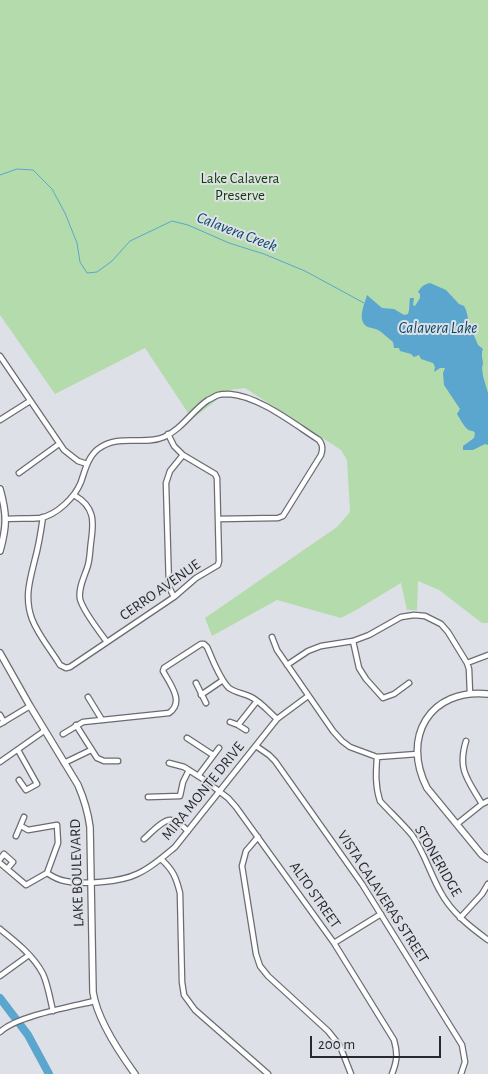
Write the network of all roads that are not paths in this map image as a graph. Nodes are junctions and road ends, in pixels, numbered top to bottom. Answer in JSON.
{"nodes":[{"id":1,"x":0,"y":356,"type":"edge"},
{"id":2,"x":30,"y":401,"type":"junction"},
{"id":3,"x":0,"y":420,"type":"edge"},
{"id":4,"x":168,"y":434,"type":"junction"},
{"id":5,"x":59,"y":444,"type":"junction"},
{"id":6,"x":183,"y":455,"type":"junction"},
{"id":7,"x":87,"y":464,"type":"junction"},
{"id":8,"x":19,"y":473,"type":"dead end"},
{"id":9,"x":0,"y":489,"type":"edge"},
{"id":10,"x":74,"y":495,"type":"junction"},
{"id":11,"x":43,"y":517,"type":"junction"},
{"id":12,"x":3,"y":519,"type":"edge"},
{"id":13,"x":218,"y":519,"type":"junction"},
{"id":14,"x":0,"y":551,"type":"edge"},
{"id":15,"x":174,"y":597,"type":"junction"},
{"id":16,"x":272,"y":637,"type":"dead end"},
{"id":17,"x":352,"y":641,"type":"junction"},
{"id":18,"x":107,"y":642,"type":"junction"},
{"id":19,"x":0,"y":653,"type":"edge"},
{"id":20,"x":488,"y":656,"type":"edge"},
{"id":21,"x":467,"y":663,"type":"junction"},
{"id":22,"x":287,"y":665,"type":"junction"},
{"id":23,"x":223,"y":680,"type":"junction"},
{"id":24,"x":409,"y":683,"type":"dead end"},
{"id":25,"x":196,"y":684,"type":"dead end"},
{"id":26,"x":470,"y":694,"type":"junction"},
{"id":27,"x":488,"y":694,"type":"edge"},
{"id":28,"x":201,"y":695,"type":"junction"},
{"id":29,"x":308,"y":696,"type":"junction"},
{"id":30,"x":88,"y":697,"type":"dead end"},
{"id":31,"x":257,"y":700,"type":"junction"},
{"id":32,"x":206,"y":703,"type":"dead end"},
{"id":33,"x":30,"y":706,"type":"junction"},
{"id":34,"x":0,"y":715,"type":"edge"},
{"id":35,"x":102,"y":720,"type":"junction"},
{"id":36,"x":277,"y":720,"type":"junction"},
{"id":37,"x":230,"y":722,"type":"dead end"},
{"id":38,"x":2,"y":723,"type":"edge"},
{"id":39,"x":76,"y":725,"type":"junction"},
{"id":40,"x":238,"y":725,"type":"junction"},
{"id":41,"x":44,"y":730,"type":"junction"},
{"id":42,"x":246,"y":730,"type":"dead end"},
{"id":43,"x":63,"y":734,"type":"dead end"},
{"id":44,"x":187,"y":738,"type":"dead end"},
{"id":45,"x":466,"y":741,"type":"dead end"},
{"id":46,"x":256,"y":746,"type":"junction"},
{"id":47,"x":219,"y":748,"type":"dead end"},
{"id":48,"x":18,"y":750,"type":"junction"},
{"id":49,"x":91,"y":750,"type":"junction"},
{"id":50,"x":417,"y":754,"type":"junction"},
{"id":51,"x":213,"y":755,"type":"junction"},
{"id":52,"x":377,"y":757,"type":"junction"},
{"id":53,"x":118,"y":761,"type":"dead end"},
{"id":54,"x":0,"y":762,"type":"edge"},
{"id":55,"x":64,"y":763,"type":"junction"},
{"id":56,"x":169,"y":763,"type":"dead end"},
{"id":57,"x":189,"y":770,"type":"junction"},
{"id":58,"x":198,"y":776,"type":"junction"},
{"id":59,"x":19,"y":780,"type":"dead end"},
{"id":60,"x":219,"y":792,"type":"junction"},
{"id":61,"x":148,"y":797,"type":"dead end"},
{"id":62,"x":488,"y":801,"type":"edge"},
{"id":63,"x":482,"y":804,"type":"junction"},
{"id":64,"x":24,"y":817,"type":"dead end"},
{"id":65,"x":457,"y":824,"type":"junction"},
{"id":66,"x":21,"y":826,"type":"junction"},
{"id":67,"x":188,"y":831,"type":"junction"},
{"id":68,"x":16,"y":836,"type":"dead end"},
{"id":69,"x":258,"y":837,"type":"junction"},
{"id":70,"x":144,"y":839,"type":"dead end"},
{"id":71,"x":0,"y":859,"type":"edge"},
{"id":72,"x":161,"y":859,"type":"junction"},
{"id":73,"x":488,"y":860,"type":"edge"},
{"id":74,"x":0,"y":863,"type":"edge"},
{"id":75,"x":7,"y":869,"type":"junction"},
{"id":76,"x":47,"y":873,"type":"junction"},
{"id":77,"x":91,"y":882,"type":"junction"},
{"id":78,"x":488,"y":884,"type":"edge"},
{"id":79,"x":381,"y":914,"type":"junction"},
{"id":80,"x":460,"y":918,"type":"junction"},
{"id":81,"x":0,"y":929,"type":"edge"},
{"id":82,"x":488,"y":940,"type":"edge"},
{"id":83,"x":334,"y":943,"type":"junction"},
{"id":84,"x":29,"y":955,"type":"junction"},
{"id":85,"x":0,"y":976,"type":"edge"},
{"id":86,"x":94,"y":1001,"type":"junction"},
{"id":87,"x":53,"y":1011,"type":"junction"},
{"id":88,"x":0,"y":1032,"type":"edge"},
{"id":89,"x":135,"y":1074,"type":"edge"},
{"id":90,"x":268,"y":1074,"type":"edge"},
{"id":91,"x":352,"y":1074,"type":"edge"},
{"id":92,"x":392,"y":1074,"type":"edge"},
{"id":93,"x":462,"y":1074,"type":"edge"}],
"edges":[{"from":1,"to":2,"type":"street"},
{"from":2,"to":3,"type":"street"},
{"from":2,"to":5,"type":"street"},
{"from":4,"to":6,"type":"street","name":"CERRO AVENUE"},
{"from":4,"to":7,"type":"street"},
{"from":4,"to":13,"type":"street"},
{"from":5,"to":7,"type":"street"},
{"from":5,"to":8,"type":"street"},
{"from":6,"to":13,"type":"street","name":"CERRO AVENUE"},
{"from":6,"to":15,"type":"street"},
{"from":7,"to":10,"type":"street"},
{"from":9,"to":12,"type":"main road"},
{"from":10,"to":11,"type":"street"},
{"from":10,"to":18,"type":"street"},
{"from":11,"to":12,"type":"street"},
{"from":11,"to":18,"type":"street","name":"CERRO AVENUE"},
{"from":12,"to":14,"type":"main road"},
{"from":13,"to":15,"type":"street","name":"CERRO AVENUE"},
{"from":15,"to":18,"type":"street","name":"CERRO AVENUE"},
{"from":16,"to":22,"type":"street"},
{"from":17,"to":21,"type":"street"},
{"from":17,"to":22,"type":"street"},
{"from":17,"to":24,"type":"street"},
{"from":19,"to":33,"type":"main road","name":"LAKE BOULEVARD"},
{"from":20,"to":21,"type":"street"},
{"from":21,"to":26,"type":"street"},
{"from":22,"to":29,"type":"street"},
{"from":23,"to":28,"type":"street"},
{"from":23,"to":31,"type":"street"},
{"from":23,"to":35,"type":"street"},
{"from":25,"to":28,"type":"street"},
{"from":26,"to":27,"type":"main road"},
{"from":26,"to":50,"type":"main road"},
{"from":28,"to":32,"type":"street"},
{"from":29,"to":36,"type":"street","name":"MIRA MONTE DRIVE"},
{"from":29,"to":52,"type":"street"},
{"from":30,"to":35,"type":"street"},
{"from":31,"to":36,"type":"street"},
{"from":31,"to":40,"type":"street"},
{"from":33,"to":38,"type":"street"},
{"from":33,"to":41,"type":"main road","name":"LAKE BOULEVARD"},
{"from":34,"to":38,"type":"street"},
{"from":35,"to":39,"type":"street"},
{"from":36,"to":46,"type":"street","name":"MIRA MONTE DRIVE"},
{"from":37,"to":40,"type":"street"},
{"from":39,"to":43,"type":"street"},
{"from":39,"to":49,"type":"street"},
{"from":40,"to":42,"type":"street"},
{"from":41,"to":48,"type":"street"},
{"from":41,"to":55,"type":"main road","name":"LAKE BOULEVARD"},
{"from":44,"to":51,"type":"street"},
{"from":45,"to":63,"type":"street"},
{"from":46,"to":60,"type":"street","name":"MIRA MONTE DRIVE"},
{"from":46,"to":79,"type":"street","name":"VISTA CALAVERAS STREET"},
{"from":47,"to":51,"type":"street"},
{"from":48,"to":54,"type":"street"},
{"from":48,"to":59,"type":"street"},
{"from":49,"to":53,"type":"street"},
{"from":49,"to":55,"type":"street"},
{"from":50,"to":52,"type":"street"},
{"from":50,"to":65,"type":"main road"},
{"from":51,"to":58,"type":"street"},
{"from":52,"to":80,"type":"street","name":"STONERIDGE"},
{"from":55,"to":77,"type":"main road","name":"LAKE BOULEVARD"},
{"from":56,"to":57,"type":"street","name":"ALTO STREET"},
{"from":57,"to":58,"type":"street","name":"ALTO STREET"},
{"from":57,"to":61,"type":"street"},
{"from":58,"to":60,"type":"street","name":"ALTO STREET"},
{"from":60,"to":67,"type":"street","name":"MIRA MONTE DRIVE"},
{"from":60,"to":69,"type":"street","name":"ALTO STREET"},
{"from":62,"to":63,"type":"street"},
{"from":63,"to":65,"type":"street"},
{"from":64,"to":66,"type":"street"},
{"from":65,"to":73,"type":"main road"},
{"from":66,"to":68,"type":"street"},
{"from":66,"to":76,"type":"street"},
{"from":67,"to":70,"type":"street"},
{"from":67,"to":72,"type":"street","name":"MIRA MONTE DRIVE"},
{"from":69,"to":83,"type":"street","name":"ALTO STREET"},
{"from":69,"to":91,"type":"street"},
{"from":71,"to":75,"type":"street"},
{"from":72,"to":77,"type":"street","name":"MIRA MONTE DRIVE"},
{"from":72,"to":90,"type":"street"},
{"from":74,"to":75,"type":"street"},
{"from":75,"to":76,"type":"street"},
{"from":76,"to":77,"type":"street","name":"MIRA MONTE DRIVE"},
{"from":77,"to":86,"type":"main road","name":"LAKE BOULEVARD"},
{"from":78,"to":80,"type":"street"},
{"from":79,"to":83,"type":"street"},
{"from":79,"to":93,"type":"street","name":"VISTA CALAVERAS STREET"},
{"from":80,"to":82,"type":"street","name":"STONERIDGE"},
{"from":81,"to":84,"type":"street"},
{"from":83,"to":92,"type":"street","name":"ALTO STREET"},
{"from":84,"to":85,"type":"street"},
{"from":84,"to":87,"type":"street"},
{"from":86,"to":87,"type":"street"},
{"from":86,"to":89,"type":"main road","name":"LAKE BOULEVARD"},
{"from":87,"to":88,"type":"street"}]}
